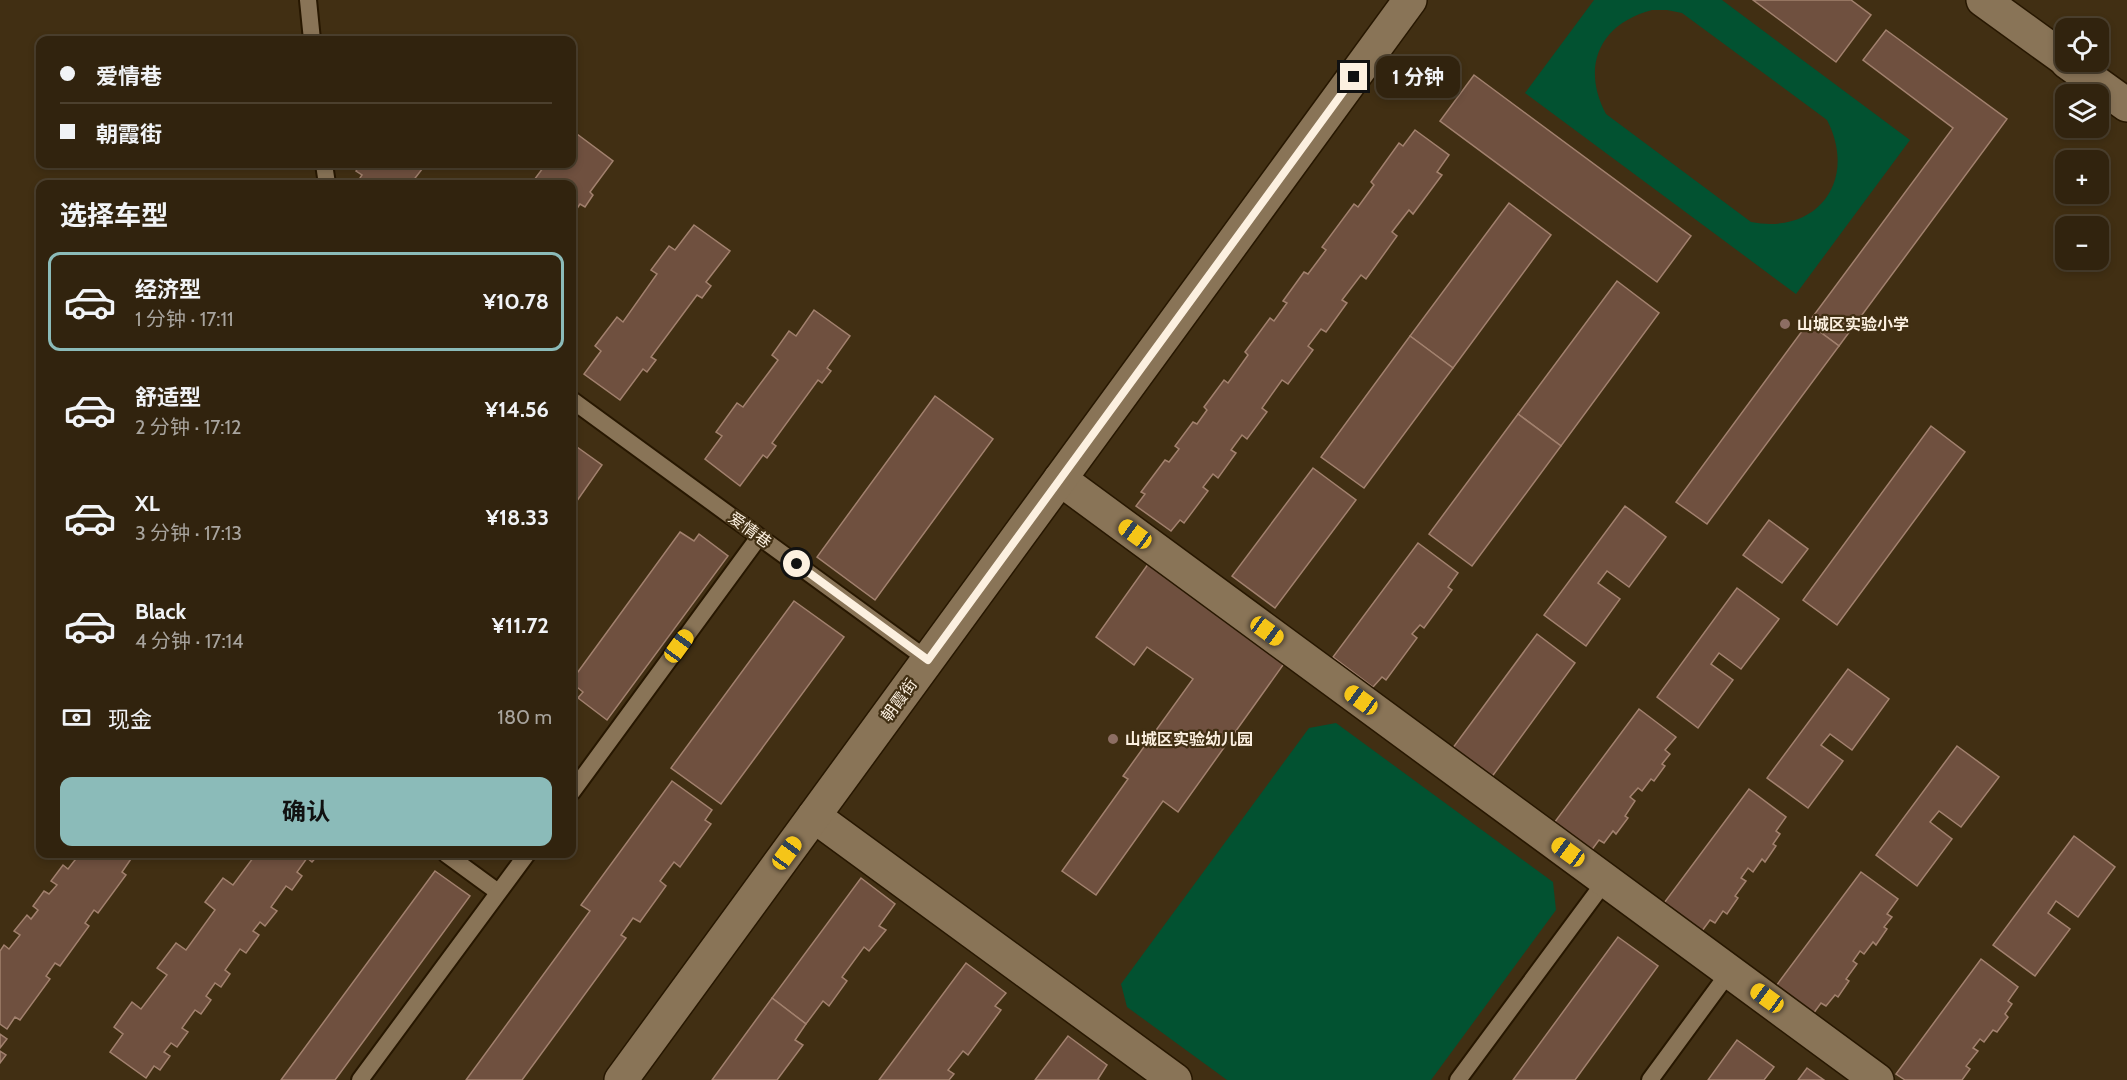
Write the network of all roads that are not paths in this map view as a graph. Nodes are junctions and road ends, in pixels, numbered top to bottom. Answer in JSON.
{"nodes":[{"id":1,"x":308,"y":0,"type":"edge"},
{"id":2,"x":1410,"y":0,"type":"edge"},
{"id":3,"x":1983,"y":0,"type":"edge"},
{"id":4,"x":312,"y":36,"type":"edge"},
{"id":5,"x":2055,"y":53,"type":"edge"},
{"id":6,"x":2081,"y":72,"type":"edge"},
{"id":7,"x":2127,"y":105,"type":"edge"},
{"id":8,"x":576,"y":403,"type":"edge"},
{"id":9,"x":1060,"y":479,"type":"junction"},
{"id":10,"x":759,"y":537,"type":"junction"},
{"id":11,"x":928,"y":660,"type":"junction"},
{"id":12,"x":576,"y":787,"type":"edge"},
{"id":13,"x":814,"y":816,"type":"junction"},
{"id":14,"x":451,"y":858,"type":"edge"},
{"id":15,"x":523,"y":858,"type":"edge"},
{"id":16,"x":1606,"y":880,"type":"junction"},
{"id":17,"x":498,"y":892,"type":"junction"},
{"id":18,"x":1730,"y":971,"type":"junction"},
{"id":19,"x":360,"y":1080,"type":"edge"},
{"id":20,"x":621,"y":1080,"type":"edge"},
{"id":21,"x":1175,"y":1080,"type":"edge"},
{"id":22,"x":1458,"y":1080,"type":"edge"},
{"id":23,"x":1650,"y":1080,"type":"edge"},
{"id":24,"x":1878,"y":1080,"type":"edge"}],
"edges":[{"from":1,"to":4,"type":"lane"},
{"from":2,"to":9,"type":"street","name":"朝霞街"},
{"from":3,"to":5,"type":"street"},
{"from":6,"to":7,"type":"street"},
{"from":8,"to":10,"type":"lane","name":"爱情巷"},
{"from":9,"to":11,"type":"street","name":"朝霞街"},
{"from":9,"to":16,"type":"street"},
{"from":10,"to":11,"type":"lane","name":"爱情巷"},
{"from":10,"to":12,"type":"lane"},
{"from":11,"to":13,"type":"street","name":"朝霞街"},
{"from":13,"to":20,"type":"street","name":"朝霞街"},
{"from":13,"to":21,"type":"street"},
{"from":14,"to":17,"type":"lane"},
{"from":15,"to":17,"type":"lane"},
{"from":16,"to":18,"type":"street"},
{"from":16,"to":22,"type":"lane"},
{"from":17,"to":19,"type":"lane"},
{"from":18,"to":23,"type":"lane"},
{"from":18,"to":24,"type":"street"}]}
